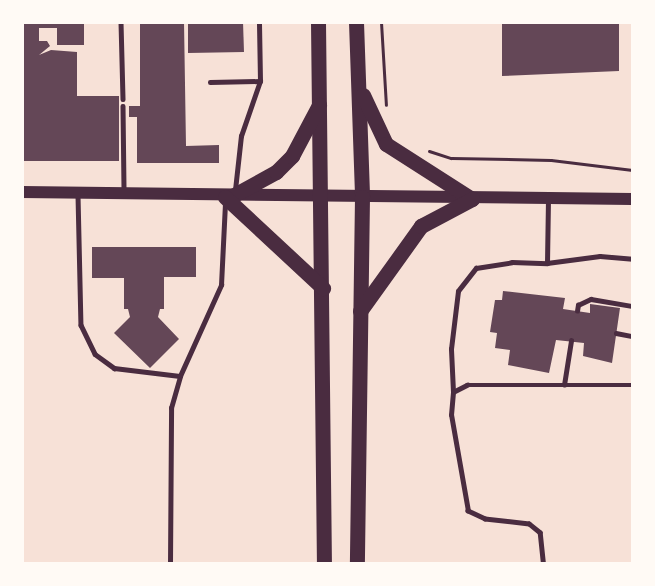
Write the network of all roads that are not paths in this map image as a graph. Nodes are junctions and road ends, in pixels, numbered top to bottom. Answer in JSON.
{"nodes":[{"id":1,"x":121,"y":22,"type":"edge"},
{"id":2,"x":259,"y":22,"type":"edge"},
{"id":3,"x":318,"y":22,"type":"edge"},
{"id":4,"x":356,"y":22,"type":"edge"},
{"id":5,"x":260,"y":81,"type":"junction"},
{"id":6,"x":358,"y":81,"type":"junction"},
{"id":7,"x":210,"y":82,"type":"dead end"},
{"id":8,"x":123,"y":99,"type":"dead end"},
{"id":9,"x":320,"y":102,"type":"junction"},
{"id":10,"x":123,"y":106,"type":"dead end"},
{"id":11,"x":22,"y":192,"type":"edge"},
{"id":12,"x":77,"y":193,"type":"junction"},
{"id":13,"x":124,"y":194,"type":"junction"},
{"id":14,"x":230,"y":196,"type":"junction"},
{"id":15,"x":322,"y":197,"type":"junction"},
{"id":16,"x":362,"y":197,"type":"junction"},
{"id":17,"x":472,"y":199,"type":"junction"},
{"id":18,"x":548,"y":199,"type":"junction"},
{"id":19,"x":633,"y":199,"type":"edge"},
{"id":20,"x":633,"y":259,"type":"edge"},
{"id":21,"x":547,"y":263,"type":"junction"},
{"id":22,"x":323,"y":288,"type":"junction"},
{"id":23,"x":633,"y":306,"type":"edge"},
{"id":24,"x":360,"y":310,"type":"junction"},
{"id":25,"x":577,"y":311,"type":"dead end"},
{"id":26,"x":616,"y":333,"type":"dead end"},
{"id":27,"x":633,"y":336,"type":"edge"},
{"id":28,"x":571,"y":342,"type":"dead end"},
{"id":29,"x":180,"y":376,"type":"junction"},
{"id":30,"x":564,"y":385,"type":"junction"},
{"id":31,"x":633,"y":385,"type":"edge"},
{"id":32,"x":453,"y":392,"type":"junction"},
{"id":33,"x":170,"y":564,"type":"edge"},
{"id":34,"x":324,"y":564,"type":"edge"},
{"id":35,"x":357,"y":564,"type":"edge"},
{"id":36,"x":543,"y":564,"type":"edge"}],
"edges":[{"from":1,"to":8,"type":"lane"},
{"from":2,"to":5,"type":"lane"},
{"from":3,"to":9,"type":"main road"},
{"from":4,"to":6,"type":"main road"},
{"from":5,"to":7,"type":"lane"},
{"from":5,"to":14,"type":"lane"},
{"from":6,"to":16,"type":"main road"},
{"from":6,"to":17,"type":"main road"},
{"from":9,"to":14,"type":"main road"},
{"from":9,"to":15,"type":"main road"},
{"from":10,"to":13,"type":"lane"},
{"from":11,"to":12,"type":"main road"},
{"from":12,"to":13,"type":"main road"},
{"from":12,"to":29,"type":"lane"},
{"from":13,"to":14,"type":"main road"},
{"from":14,"to":15,"type":"main road"},
{"from":14,"to":22,"type":"main road"},
{"from":14,"to":29,"type":"lane"},
{"from":15,"to":16,"type":"main road"},
{"from":15,"to":22,"type":"main road"},
{"from":16,"to":17,"type":"main road"},
{"from":16,"to":24,"type":"main road"},
{"from":17,"to":18,"type":"main road"},
{"from":17,"to":24,"type":"main road"},
{"from":18,"to":19,"type":"main road"},
{"from":18,"to":21,"type":"lane"},
{"from":20,"to":21,"type":"lane"},
{"from":21,"to":32,"type":"lane"},
{"from":22,"to":34,"type":"main road"},
{"from":23,"to":25,"type":"lane"},
{"from":24,"to":35,"type":"main road"},
{"from":26,"to":27,"type":"lane"},
{"from":28,"to":30,"type":"lane"},
{"from":29,"to":33,"type":"lane"},
{"from":30,"to":31,"type":"lane"},
{"from":30,"to":32,"type":"lane"},
{"from":32,"to":36,"type":"lane"}]}
